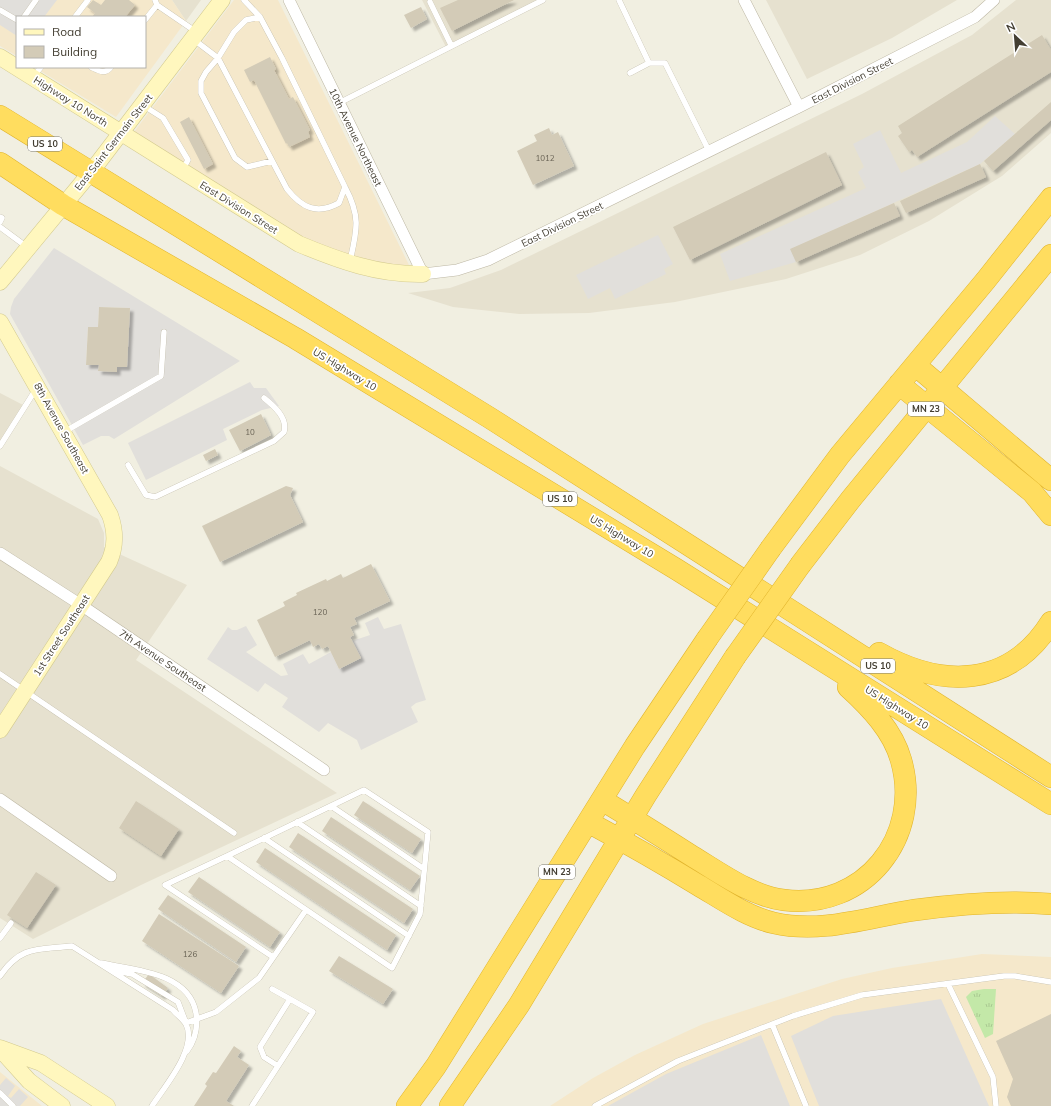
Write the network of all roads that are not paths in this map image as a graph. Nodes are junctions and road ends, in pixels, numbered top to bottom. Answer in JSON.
{"nodes":[{"id":1,"x":36,"y":0,"type":"edge"},
{"id":2,"x":88,"y":0,"type":"edge"},
{"id":3,"x":222,"y":0,"type":"edge"},
{"id":4,"x":244,"y":0,"type":"edge"},
{"id":5,"x":289,"y":0,"type":"edge"},
{"id":6,"x":544,"y":0,"type":"edge"},
{"id":7,"x":619,"y":0,"type":"edge"},
{"id":8,"x":744,"y":0,"type":"edge"},
{"id":9,"x":156,"y":2,"type":"edge"},
{"id":10,"x":430,"y":2,"type":"dead end"},
{"id":11,"x":990,"y":2,"type":"edge"},
{"id":12,"x":0,"y":10,"type":"edge"},
{"id":13,"x":25,"y":16,"type":"edge"},
{"id":14,"x":76,"y":16,"type":"edge"},
{"id":15,"x":260,"y":17,"type":"junction"},
{"id":16,"x":146,"y":18,"type":"edge"},
{"id":17,"x":16,"y":19,"type":"edge"},
{"id":18,"x":195,"y":36,"type":"junction"},
{"id":19,"x":452,"y":45,"type":"junction"},
{"id":20,"x":0,"y":57,"type":"edge"},
{"id":21,"x":218,"y":58,"type":"junction"},
{"id":22,"x":16,"y":63,"type":"edge"},
{"id":23,"x":649,"y":63,"type":"junction"},
{"id":24,"x":27,"y":68,"type":"edge"},
{"id":25,"x":93,"y":68,"type":"edge"},
{"id":26,"x":109,"y":69,"type":"edge"},
{"id":27,"x":37,"y":72,"type":"edge"},
{"id":28,"x":630,"y":73,"type":"dead end"},
{"id":29,"x":339,"y":103,"type":"junction"},
{"id":30,"x":142,"y":104,"type":"junction"},
{"id":31,"x":799,"y":107,"type":"junction"},
{"id":32,"x":0,"y":116,"type":"edge"},
{"id":33,"x":121,"y":132,"type":"junction"},
{"id":34,"x":709,"y":151,"type":"junction"},
{"id":35,"x":272,"y":160,"type":"junction"},
{"id":36,"x":0,"y":163,"type":"edge"},
{"id":37,"x":182,"y":171,"type":"junction"},
{"id":38,"x":91,"y":172,"type":"junction"},
{"id":39,"x":345,"y":187,"type":"junction"},
{"id":40,"x":1051,"y":198,"type":"edge"},
{"id":41,"x":63,"y":205,"type":"junction"},
{"id":42,"x":0,"y":217,"type":"edge"},
{"id":43,"x":0,"y":222,"type":"edge"},
{"id":44,"x":0,"y":227,"type":"edge"},
{"id":45,"x":28,"y":248,"type":"junction"},
{"id":46,"x":1051,"y":255,"type":"edge"},
{"id":47,"x":349,"y":264,"type":"junction"},
{"id":48,"x":423,"y":274,"type":"junction"},
{"id":49,"x":0,"y":282,"type":"edge"},
{"id":50,"x":0,"y":322,"type":"edge"},
{"id":51,"x":164,"y":332,"type":"dead end"},
{"id":52,"x":915,"y":365,"type":"junction"},
{"id":53,"x":899,"y":384,"type":"junction"},
{"id":54,"x":38,"y":386,"type":"junction"},
{"id":55,"x":944,"y":388,"type":"junction"},
{"id":56,"x":264,"y":398,"type":"dead end"},
{"id":57,"x":928,"y":406,"type":"junction"},
{"id":58,"x":64,"y":432,"type":"junction"},
{"id":59,"x":0,"y":446,"type":"edge"},
{"id":60,"x":128,"y":465,"type":"dead end"},
{"id":61,"x":1051,"y":480,"type":"edge"},
{"id":62,"x":1051,"y":515,"type":"edge"},
{"id":63,"x":116,"y":538,"type":"joint"},
{"id":64,"x":0,"y":553,"type":"edge"},
{"id":65,"x":766,"y":595,"type":"junction"},
{"id":66,"x":81,"y":605,"type":"junction"},
{"id":67,"x":1051,"y":622,"type":"edge"},
{"id":68,"x":778,"y":633,"type":"junction"},
{"id":69,"x":0,"y":674,"type":"edge"},
{"id":70,"x":26,"y":690,"type":"junction"},
{"id":71,"x":0,"y":730,"type":"edge"},
{"id":72,"x":324,"y":770,"type":"dead end"},
{"id":73,"x":1051,"y":777,"type":"edge"},
{"id":74,"x":0,"y":799,"type":"edge"},
{"id":75,"x":602,"y":800,"type":"junction"},
{"id":76,"x":1051,"y":804,"type":"edge"},
{"id":77,"x":331,"y":806,"type":"junction"},
{"id":78,"x":632,"y":818,"type":"junction"},
{"id":79,"x":297,"y":822,"type":"junction"},
{"id":80,"x":588,"y":822,"type":"junction"},
{"id":81,"x":234,"y":833,"type":"dead end"},
{"id":82,"x":264,"y":838,"type":"junction"},
{"id":83,"x":620,"y":839,"type":"junction"},
{"id":84,"x":228,"y":856,"type":"junction"},
{"id":85,"x":424,"y":870,"type":"junction"},
{"id":86,"x":111,"y":876,"type":"dead end"},
{"id":87,"x":1051,"y":904,"type":"edge"},
{"id":88,"x":421,"y":906,"type":"junction"},
{"id":89,"x":306,"y":910,"type":"junction"},
{"id":90,"x":11,"y":923,"type":"dead end"},
{"id":91,"x":409,"y":936,"type":"junction"},
{"id":92,"x":0,"y":938,"type":"edge"},
{"id":93,"x":273,"y":958,"type":"junction"},
{"id":94,"x":98,"y":963,"type":"junction"},
{"id":95,"x":109,"y":969,"type":"junction"},
{"id":96,"x":0,"y":976,"type":"edge"},
{"id":97,"x":1051,"y":982,"type":"edge"},
{"id":98,"x":948,"y":984,"type":"junction"},
{"id":99,"x":272,"y":989,"type":"dead end"},
{"id":100,"x":290,"y":999,"type":"junction"},
{"id":101,"x":197,"y":1019,"type":"junction"},
{"id":102,"x":186,"y":1024,"type":"junction"},
{"id":103,"x":772,"y":1024,"type":"junction"},
{"id":104,"x":0,"y":1048,"type":"edge"},
{"id":105,"x":186,"y":1053,"type":"junction"},
{"id":106,"x":278,"y":1066,"type":"junction"},
{"id":107,"x":0,"y":1093,"type":"edge"},
{"id":108,"x":14,"y":1106,"type":"edge"},
{"id":109,"x":62,"y":1106,"type":"edge"},
{"id":110,"x":107,"y":1106,"type":"edge"},
{"id":111,"x":152,"y":1106,"type":"edge"},
{"id":112,"x":252,"y":1106,"type":"edge"},
{"id":113,"x":407,"y":1106,"type":"edge"},
{"id":114,"x":450,"y":1106,"type":"edge"},
{"id":115,"x":595,"y":1106,"type":"edge"},
{"id":116,"x":806,"y":1106,"type":"edge"},
{"id":117,"x":996,"y":1106,"type":"edge"}],
"edges":[{"from":1,"to":13,"type":"lane"},
{"from":2,"to":14,"type":"lane"},
{"from":3,"to":18,"type":"street","name":"East Saint Germain Street"},
{"from":4,"to":15,"type":"lane"},
{"from":5,"to":29,"type":"street","name":"10th Avenue Northeast"},
{"from":6,"to":19,"type":"lane"},
{"from":7,"to":23,"type":"lane"},
{"from":8,"to":31,"type":"street"},
{"from":9,"to":16,"type":"lane"},
{"from":9,"to":18,"type":"lane"},
{"from":10,"to":19,"type":"lane"},
{"from":11,"to":31,"type":"street","name":"East Division Street"},
{"from":12,"to":17,"type":"lane"},
{"from":15,"to":21,"type":"lane"},
{"from":15,"to":39,"type":"lane"},
{"from":18,"to":21,"type":"lane"},
{"from":18,"to":30,"type":"street","name":"East Saint Germain Street"},
{"from":19,"to":29,"type":"lane"},
{"from":20,"to":22,"type":"street","name":"Highway 10 North"},
{"from":21,"to":35,"type":"lane"},
{"from":21,"to":35,"type":"lane"},
{"from":23,"to":28,"type":"lane"},
{"from":23,"to":34,"type":"lane"},
{"from":24,"to":27,"type":"street","name":"Highway 10 North"},
{"from":25,"to":26,"type":"lane"},
{"from":27,"to":33,"type":"street","name":"Highway 10 North"},
{"from":29,"to":48,"type":"street","name":"10th Avenue Northeast"},
{"from":30,"to":33,"type":"street","name":"East Saint Germain Street"},
{"from":30,"to":37,"type":"lane"},
{"from":31,"to":34,"type":"street","name":"East Division Street"},
{"from":32,"to":38,"type":"highway","number":"US 10"},
{"from":33,"to":37,"type":"street","name":"East Division Street"},
{"from":33,"to":38,"type":"street","name":"East Saint Germain Street"},
{"from":34,"to":48,"type":"street","name":"East Division Street"},
{"from":35,"to":39,"type":"lane"},
{"from":36,"to":41,"type":"highway","number":"US 10"},
{"from":37,"to":47,"type":"street","name":"East Division Street"},
{"from":38,"to":41,"type":"street","name":"East Saint Germain Street"},
{"from":38,"to":65,"type":"highway","number":"US 10"},
{"from":39,"to":47,"type":"lane"},
{"from":40,"to":52,"type":"highway","number":"MN 23"},
{"from":41,"to":45,"type":"street","name":"East Saint Germain Street"},
{"from":41,"to":68,"type":"highway","name":"US Highway 10","number":"US 10"},
{"from":42,"to":43,"type":"lane"},
{"from":44,"to":45,"type":"lane"},
{"from":45,"to":49,"type":"street","name":"East Saint Germain Street"},
{"from":46,"to":55,"type":"highway","number":"MN 23"},
{"from":47,"to":48,"type":"street","name":"East Division Street"},
{"from":50,"to":54,"type":"street","name":"8th Avenue Southeast"},
{"from":51,"to":58,"type":"lane"},
{"from":52,"to":53,"type":"highway","number":"MN 23"},
{"from":52,"to":55,"type":"highway"},
{"from":53,"to":57,"type":"highway"},
{"from":53,"to":75,"type":"highway","number":"MN 23","bridge":true},
{"from":54,"to":58,"type":"street","name":"8th Avenue Southeast"},
{"from":54,"to":59,"type":"lane"},
{"from":55,"to":57,"type":"highway","number":"MN 23"},
{"from":55,"to":61,"type":"highway"},
{"from":56,"to":60,"type":"lane"},
{"from":57,"to":62,"type":"highway"},
{"from":57,"to":78,"type":"highway","number":"MN 23","bridge":true},
{"from":58,"to":63,"type":"street","name":"8th Avenue Southeast"},
{"from":63,"to":66,"type":"street","name":"1st Street Southeast"},
{"from":64,"to":66,"type":"street","name":"7th Avenue Southeast"},
{"from":65,"to":67,"type":"highway"},
{"from":65,"to":73,"type":"highway","number":"US 10"},
{"from":66,"to":70,"type":"street","name":"1st Street Southeast"},
{"from":66,"to":72,"type":"street","name":"7th Avenue Southeast"},
{"from":68,"to":76,"type":"highway","name":"US Highway 10","number":"US 10"},
{"from":68,"to":78,"type":"highway"},
{"from":69,"to":70,"type":"lane"},
{"from":70,"to":71,"type":"street","name":"1st Street Southeast"},
{"from":70,"to":81,"type":"lane"},
{"from":74,"to":86,"type":"street"},
{"from":75,"to":78,"type":"highway"},
{"from":75,"to":80,"type":"highway","number":"MN 23"},
{"from":77,"to":79,"type":"lane"},
{"from":77,"to":85,"type":"lane"},
{"from":77,"to":85,"type":"lane"},
{"from":78,"to":83,"type":"highway","number":"MN 23"},
{"from":79,"to":82,"type":"lane"},
{"from":79,"to":88,"type":"lane"},
{"from":80,"to":83,"type":"highway"},
{"from":80,"to":113,"type":"highway","number":"MN 23"},
{"from":82,"to":84,"type":"lane"},
{"from":82,"to":91,"type":"lane"},
{"from":83,"to":87,"type":"highway"},
{"from":83,"to":114,"type":"highway","number":"MN 23"},
{"from":84,"to":89,"type":"lane"},
{"from":84,"to":93,"type":"lane"},
{"from":85,"to":88,"type":"lane"},
{"from":88,"to":91,"type":"lane"},
{"from":89,"to":91,"type":"lane"},
{"from":89,"to":93,"type":"lane"},
{"from":90,"to":92,"type":"lane"},
{"from":93,"to":101,"type":"lane"},
{"from":94,"to":95,"type":"lane"},
{"from":94,"to":96,"type":"lane"},
{"from":94,"to":101,"type":"lane"},
{"from":95,"to":102,"type":"lane"},
{"from":95,"to":102,"type":"lane"},
{"from":97,"to":98,"type":"lane"},
{"from":98,"to":103,"type":"lane"},
{"from":98,"to":117,"type":"lane"},
{"from":99,"to":100,"type":"lane"},
{"from":100,"to":106,"type":"lane"},
{"from":100,"to":106,"type":"lane"},
{"from":101,"to":102,"type":"lane"},
{"from":101,"to":105,"type":"lane"},
{"from":102,"to":105,"type":"lane"},
{"from":103,"to":115,"type":"lane"},
{"from":103,"to":116,"type":"lane"},
{"from":104,"to":109,"type":"street"},
{"from":104,"to":110,"type":"street"},
{"from":105,"to":111,"type":"lane"},
{"from":106,"to":112,"type":"lane"},
{"from":107,"to":108,"type":"lane"}]}
